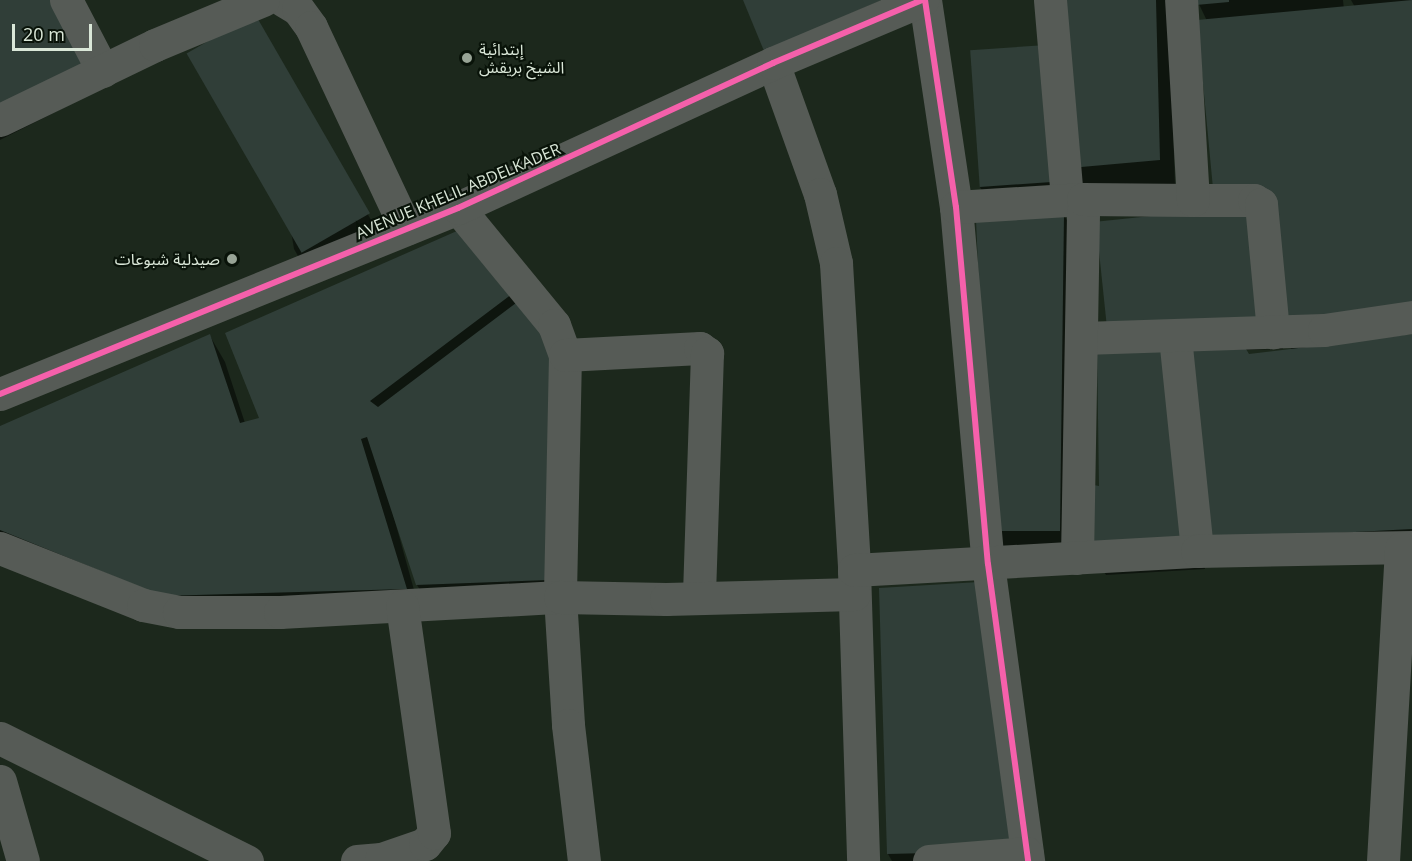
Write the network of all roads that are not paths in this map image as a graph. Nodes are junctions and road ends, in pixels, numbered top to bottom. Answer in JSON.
{"nodes":[{"id":1,"x":66,"y":0,"type":"edge"},
{"id":2,"x":263,"y":0,"type":"edge"},
{"id":3,"x":283,"y":0,"type":"edge"},
{"id":4,"x":924,"y":0,"type":"edge"},
{"id":5,"x":1050,"y":0,"type":"edge"},
{"id":6,"x":1181,"y":0,"type":"edge"},
{"id":7,"x":773,"y":63,"type":"junction"},
{"id":8,"x":103,"y":71,"type":"junction"},
{"id":9,"x":0,"y":120,"type":"edge"},
{"id":10,"x":1075,"y":200,"type":"junction"},
{"id":11,"x":1193,"y":200,"type":"junction"},
{"id":12,"x":956,"y":207,"type":"junction"},
{"id":13,"x":458,"y":208,"type":"junction"},
{"id":14,"x":406,"y":230,"type":"junction"},
{"id":15,"x":1412,"y":317,"type":"edge"},
{"id":16,"x":1273,"y":332,"type":"junction"},
{"id":17,"x":1175,"y":337,"type":"junction"},
{"id":18,"x":1083,"y":338,"type":"junction"},
{"id":19,"x":565,"y":355,"type":"junction"},
{"id":20,"x":0,"y":394,"type":"edge"},
{"id":21,"x":0,"y":548,"type":"edge"},
{"id":22,"x":1407,"y":548,"type":"edge"},
{"id":23,"x":1197,"y":551,"type":"junction"},
{"id":24,"x":1077,"y":558,"type":"junction"},
{"id":25,"x":988,"y":564,"type":"junction"},
{"id":26,"x":854,"y":582,"type":"junction"},
{"id":27,"x":560,"y":597,"type":"junction"},
{"id":28,"x":699,"y":598,"type":"junction"},
{"id":29,"x":402,"y":606,"type":"junction"},
{"id":30,"x":0,"y":738,"type":"edge"},
{"id":31,"x":0,"y":781,"type":"edge"},
{"id":32,"x":1027,"y":857,"type":"edge"},
{"id":33,"x":23,"y":861,"type":"edge"},
{"id":34,"x":247,"y":861,"type":"edge"},
{"id":35,"x":357,"y":861,"type":"edge"},
{"id":36,"x":584,"y":861,"type":"edge"},
{"id":37,"x":863,"y":861,"type":"edge"},
{"id":38,"x":929,"y":861,"type":"edge"},
{"id":39,"x":1383,"y":861,"type":"edge"}],
"edges":[{"from":1,"to":8,"type":"street"},
{"from":2,"to":8,"type":"street"},
{"from":3,"to":14,"type":"street"},
{"from":4,"to":7,"type":"street","name":"AVENUE KHELIL ABDELKADER"},
{"from":4,"to":12,"type":"street"},
{"from":5,"to":10,"type":"street"},
{"from":6,"to":11,"type":"street"},
{"from":7,"to":13,"type":"street","name":"AVENUE KHELIL ABDELKADER"},
{"from":7,"to":26,"type":"street"},
{"from":8,"to":9,"type":"street"},
{"from":10,"to":11,"type":"street"},
{"from":10,"to":12,"type":"street"},
{"from":10,"to":18,"type":"street"},
{"from":11,"to":16,"type":"street"},
{"from":12,"to":25,"type":"street"},
{"from":13,"to":14,"type":"street","name":"AVENUE KHELIL ABDELKADER"},
{"from":13,"to":19,"type":"street"},
{"from":14,"to":20,"type":"street","name":"AVENUE KHELIL ABDELKADER"},
{"from":15,"to":16,"type":"street"},
{"from":16,"to":17,"type":"street"},
{"from":17,"to":18,"type":"street"},
{"from":17,"to":23,"type":"street"},
{"from":18,"to":24,"type":"street"},
{"from":19,"to":27,"type":"street"},
{"from":19,"to":28,"type":"street"},
{"from":21,"to":29,"type":"street"},
{"from":22,"to":23,"type":"street"},
{"from":22,"to":39,"type":"street"},
{"from":23,"to":24,"type":"street"},
{"from":24,"to":25,"type":"street"},
{"from":25,"to":26,"type":"street"},
{"from":25,"to":32,"type":"street"},
{"from":26,"to":28,"type":"street"},
{"from":26,"to":37,"type":"street"},
{"from":27,"to":28,"type":"street"},
{"from":27,"to":29,"type":"street"},
{"from":27,"to":36,"type":"street"},
{"from":29,"to":35,"type":"street"},
{"from":30,"to":34,"type":"street"},
{"from":31,"to":33,"type":"street"},
{"from":32,"to":38,"type":"street"}]}
